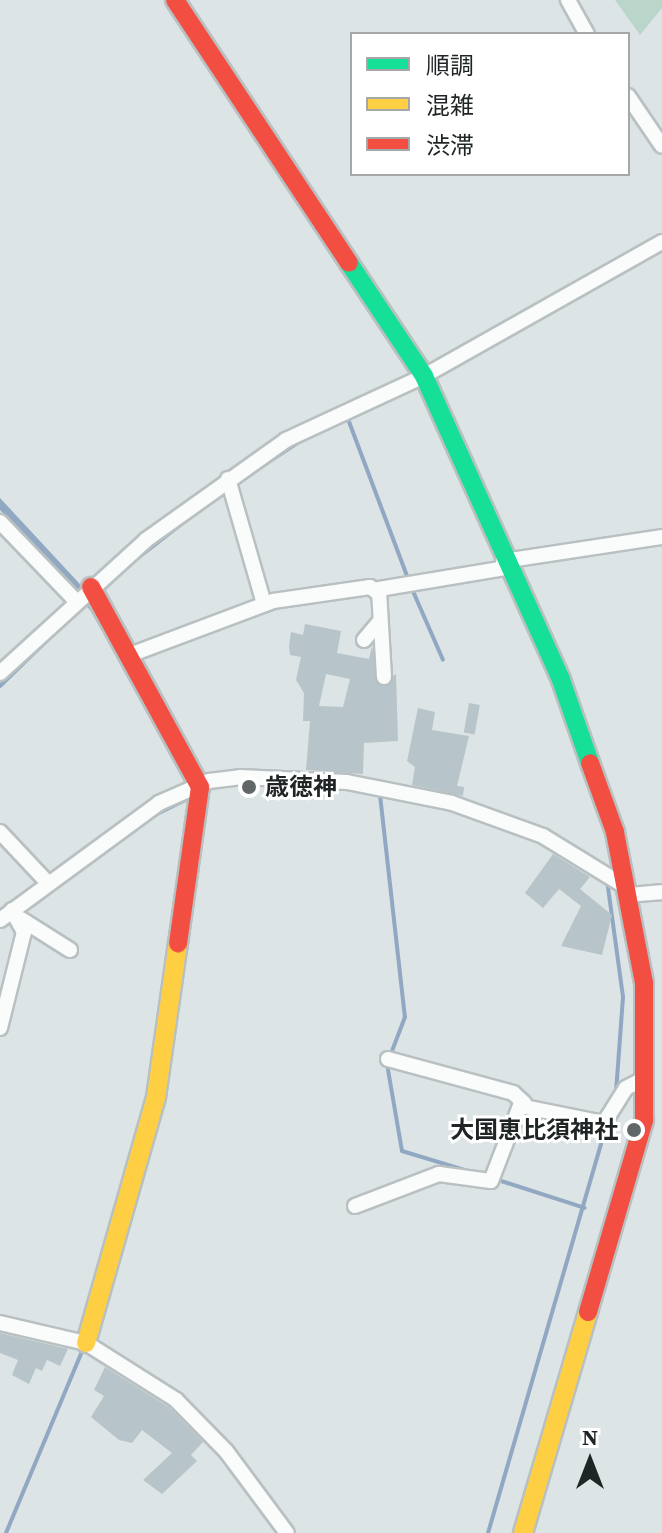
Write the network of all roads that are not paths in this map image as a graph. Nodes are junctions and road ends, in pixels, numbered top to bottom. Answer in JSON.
{"nodes":[{"id":1,"x":175,"y":0,"type":"edge"},
{"id":2,"x":568,"y":0,"type":"edge"},
{"id":3,"x":586,"y":32,"type":"edge"},
{"id":4,"x":630,"y":99,"type":"edge"},
{"id":5,"x":662,"y":146,"type":"edge"},
{"id":6,"x":662,"y":242,"type":"edge"},
{"id":7,"x":424,"y":376,"type":"junction"},
{"id":8,"x":228,"y":479,"type":"junction"},
{"id":9,"x":0,"y":522,"type":"edge"},
{"id":10,"x":662,"y":537,"type":"edge"},
{"id":11,"x":505,"y":564,"type":"junction"},
{"id":12,"x":377,"y":592,"type":"junction"},
{"id":13,"x":84,"y":594,"type":"junction"},
{"id":14,"x":264,"y":604,"type":"junction"},
{"id":15,"x":379,"y":622,"type":"junction"},
{"id":16,"x":364,"y":640,"type":"dead end"},
{"id":17,"x":127,"y":656,"type":"junction"},
{"id":18,"x":0,"y":673,"type":"edge"},
{"id":19,"x":384,"y":677,"type":"dead end"},
{"id":20,"x":200,"y":788,"type":"junction"},
{"id":21,"x":0,"y":832,"type":"edge"},
{"id":22,"x":47,"y":882,"type":"junction"},
{"id":23,"x":627,"y":891,"type":"junction"},
{"id":24,"x":662,"y":892,"type":"edge"},
{"id":25,"x":11,"y":916,"type":"edge"},
{"id":26,"x":70,"y":950,"type":"dead end"},
{"id":27,"x":0,"y":1028,"type":"edge"},
{"id":28,"x":388,"y":1059,"type":"dead end"},
{"id":29,"x":642,"y":1080,"type":"junction"},
{"id":30,"x":524,"y":1103,"type":"junction"},
{"id":31,"x":355,"y":1206,"type":"dead end"},
{"id":32,"x":0,"y":1323,"type":"edge"},
{"id":33,"x":86,"y":1343,"type":"junction"},
{"id":34,"x":287,"y":1533,"type":"edge"},
{"id":35,"x":523,"y":1533,"type":"edge"}],
"edges":[{"from":1,"to":7,"type":"street"},
{"from":2,"to":3,"type":"street"},
{"from":4,"to":5,"type":"street"},
{"from":6,"to":7,"type":"street"},
{"from":7,"to":8,"type":"street"},
{"from":7,"to":11,"type":"street"},
{"from":8,"to":13,"type":"street"},
{"from":8,"to":14,"type":"street"},
{"from":9,"to":13,"type":"street"},
{"from":10,"to":11,"type":"street"},
{"from":11,"to":12,"type":"street"},
{"from":11,"to":23,"type":"street"},
{"from":12,"to":14,"type":"street"},
{"from":12,"to":15,"type":"street"},
{"from":13,"to":17,"type":"street"},
{"from":13,"to":18,"type":"street"},
{"from":14,"to":17,"type":"street"},
{"from":15,"to":16,"type":"street"},
{"from":15,"to":19,"type":"street"},
{"from":17,"to":20,"type":"street"},
{"from":20,"to":22,"type":"street"},
{"from":20,"to":23,"type":"street"},
{"from":20,"to":33,"type":"street"},
{"from":21,"to":22,"type":"street"},
{"from":22,"to":25,"type":"street"},
{"from":23,"to":24,"type":"street"},
{"from":23,"to":29,"type":"street"},
{"from":25,"to":26,"type":"street"},
{"from":25,"to":27,"type":"street"},
{"from":28,"to":30,"type":"street"},
{"from":29,"to":30,"type":"street"},
{"from":29,"to":35,"type":"street"},
{"from":30,"to":31,"type":"street"},
{"from":32,"to":33,"type":"street"},
{"from":33,"to":34,"type":"street"}]}
